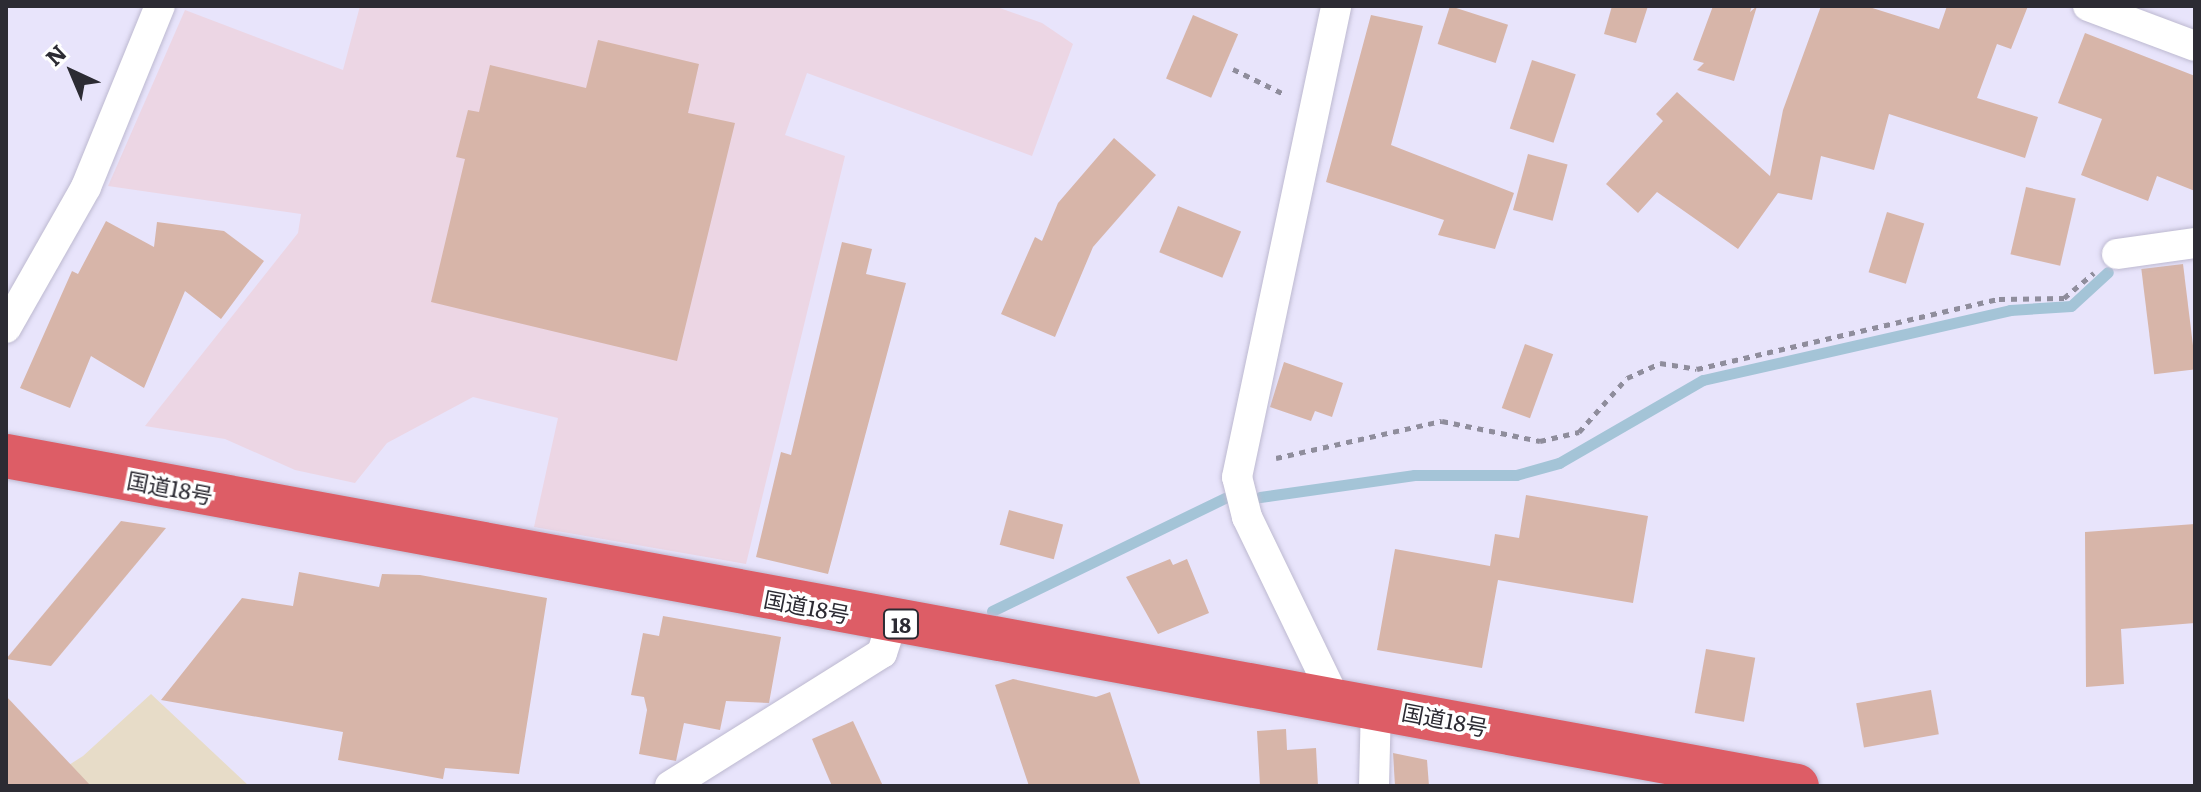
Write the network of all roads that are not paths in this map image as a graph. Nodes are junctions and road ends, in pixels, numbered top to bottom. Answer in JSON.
{"nodes":[{"id":1,"x":160,"y":6,"type":"edge"},
{"id":2,"x":1336,"y":6,"type":"edge"},
{"id":3,"x":2088,"y":6,"type":"edge"},
{"id":4,"x":2195,"y":46,"type":"edge"},
{"id":5,"x":2195,"y":243,"type":"edge"},
{"id":6,"x":2117,"y":254,"type":"road end"},
{"id":7,"x":6,"y":328,"type":"edge"},
{"id":8,"x":6,"y":456,"type":"edge"},
{"id":9,"x":892,"y":623,"type":"junction"},
{"id":10,"x":1334,"y":697,"type":"junction"},
{"id":11,"x":1376,"y":706,"type":"junction"},
{"id":12,"x":670,"y":786,"type":"edge"},
{"id":13,"x":1374,"y":786,"type":"edge"},
{"id":14,"x":1797,"y":786,"type":"edge"}],
"edges":[{"from":1,"to":7,"type":"street"},
{"from":2,"to":10,"type":"street"},
{"from":3,"to":4,"type":"street"},
{"from":5,"to":6,"type":"street"},
{"from":8,"to":9,"type":"highway","name":"国道18号","number":"18"},
{"from":9,"to":10,"type":"highway","name":"国道18号","number":"18"},
{"from":9,"to":12,"type":"street"},
{"from":10,"to":11,"type":"highway","name":"国道18号","number":"18"},
{"from":11,"to":13,"type":"street"},
{"from":11,"to":14,"type":"highway","name":"国道18号","number":"18"}]}
